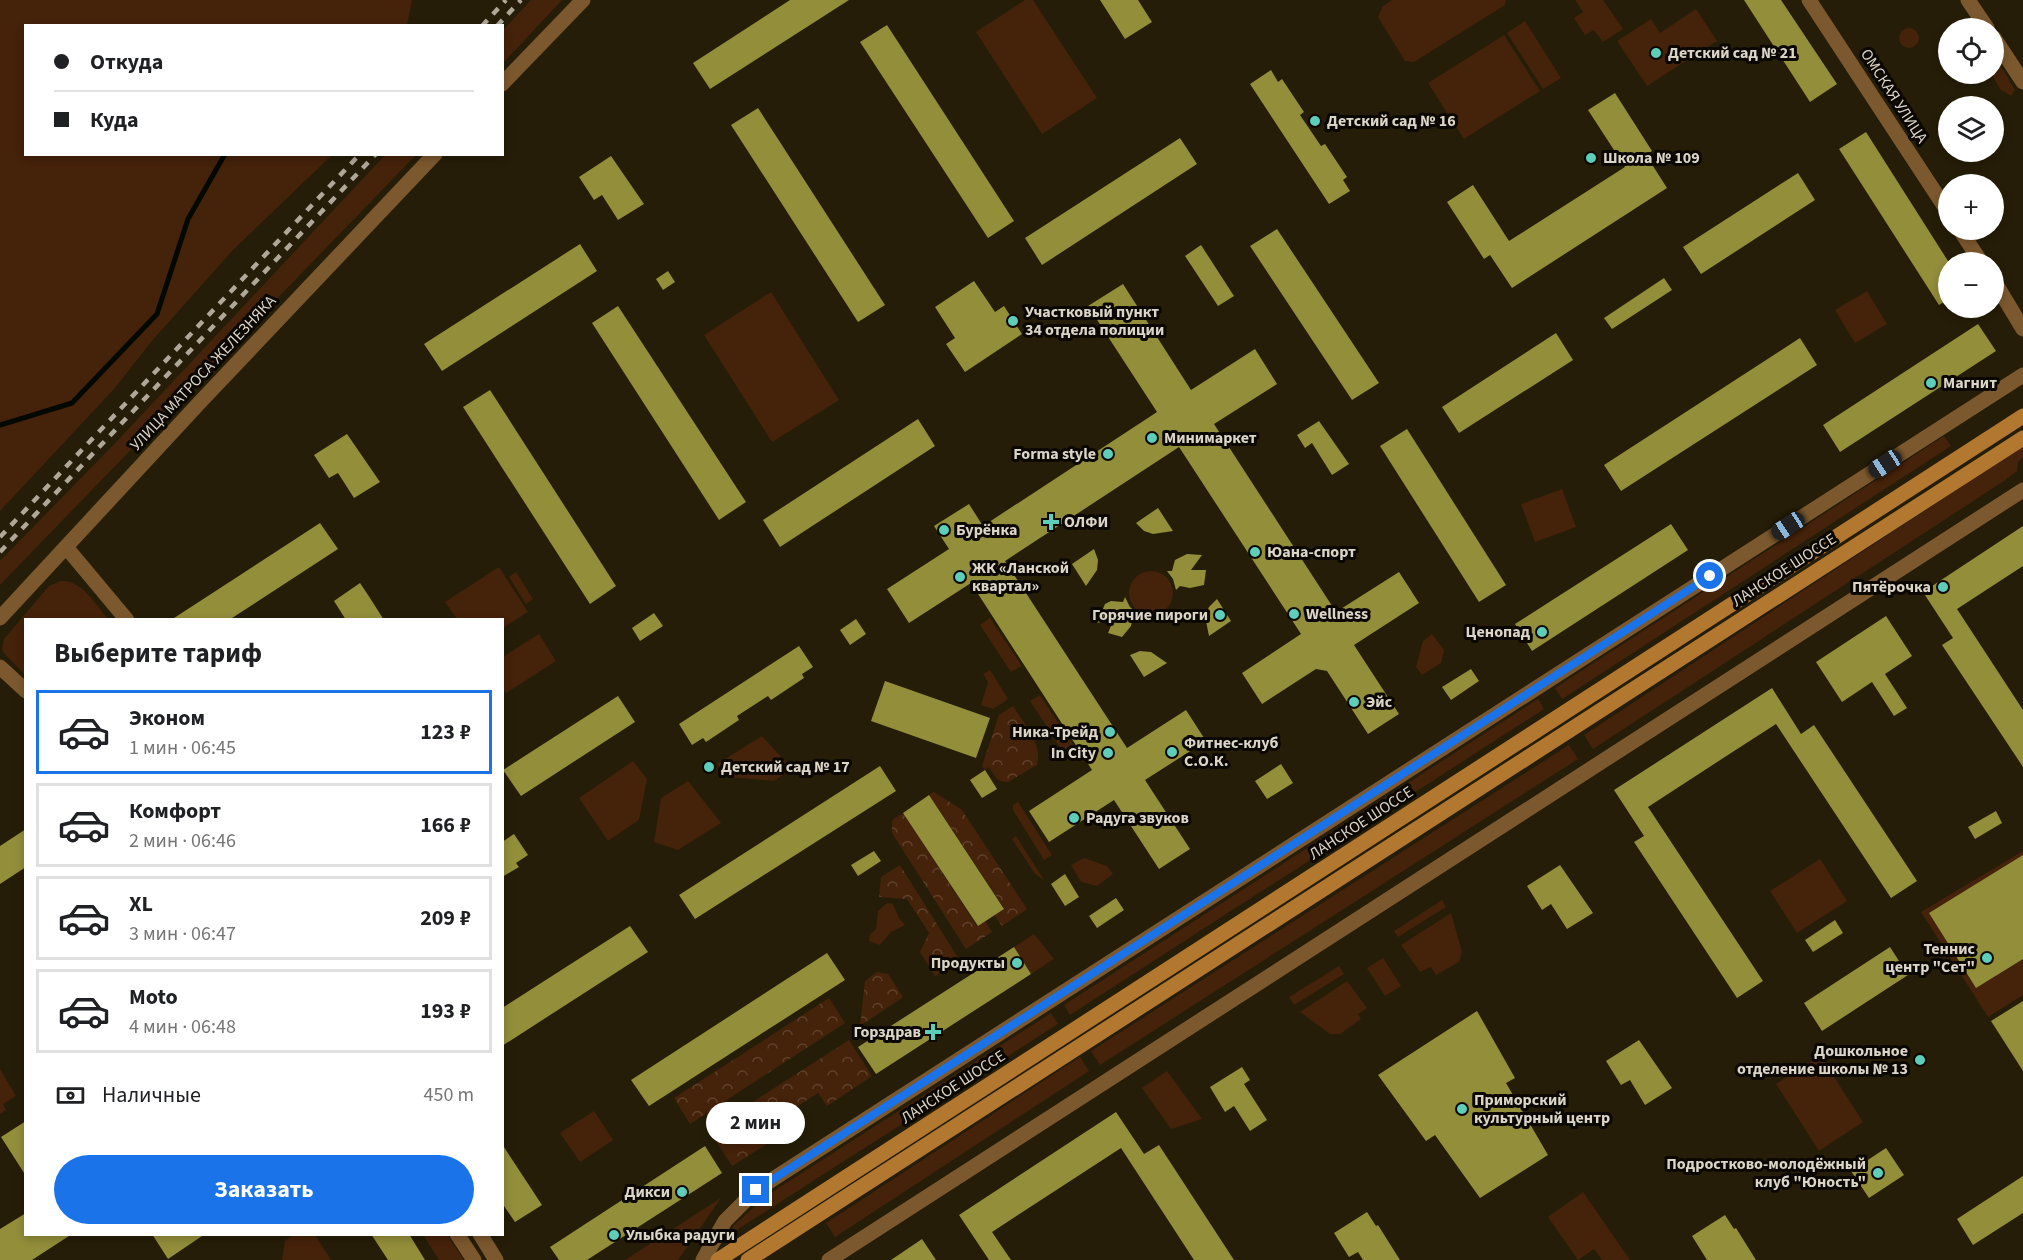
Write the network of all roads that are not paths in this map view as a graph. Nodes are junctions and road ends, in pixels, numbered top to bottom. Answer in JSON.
{"nodes":[{"id":1,"x":583,"y":0,"type":"edge"},
{"id":2,"x":1809,"y":0,"type":"edge"},
{"id":3,"x":1968,"y":0,"type":"edge"},
{"id":4,"x":1980,"y":18,"type":"edge"},
{"id":5,"x":2004,"y":53,"type":"edge"},
{"id":6,"x":504,"y":82,"type":"edge"},
{"id":7,"x":2023,"y":82,"type":"edge"},
{"id":8,"x":433,"y":156,"type":"edge"},
{"id":9,"x":1938,"y":197,"type":"edge"},
{"id":10,"x":2004,"y":298,"type":"edge"},
{"id":11,"x":2023,"y":329,"type":"edge"},
{"id":12,"x":2023,"y":375,"type":"edge"},
{"id":13,"x":2023,"y":416,"type":"edge"},
{"id":14,"x":2023,"y":438,"type":"edge"},
{"id":15,"x":2023,"y":490,"type":"edge"},
{"id":16,"x":66,"y":547,"type":"junction"},
{"id":17,"x":0,"y":618,"type":"edge"},
{"id":18,"x":125,"y":618,"type":"edge"},
{"id":19,"x":0,"y":667,"type":"edge"},
{"id":20,"x":24,"y":689,"type":"edge"},
{"id":21,"x":458,"y":1236,"type":"edge"},
{"id":22,"x":481,"y":1236,"type":"edge"},
{"id":23,"x":474,"y":1260,"type":"edge"},
{"id":24,"x":496,"y":1260,"type":"edge"},
{"id":25,"x":703,"y":1260,"type":"edge"},
{"id":26,"x":718,"y":1260,"type":"edge"},
{"id":27,"x":748,"y":1260,"type":"edge"},
{"id":28,"x":830,"y":1260,"type":"edge"}],
"edges":[{"from":1,"to":6,"type":"street"},
{"from":2,"to":9,"type":"street","name":"ОМСКАЯ УЛИЦА"},
{"from":3,"to":4,"type":"street"},
{"from":5,"to":7,"type":"street"},
{"from":8,"to":16,"type":"street","name":"УЛИЦА МАТРОСА ЖЕЛЕЗНЯКА"},
{"from":10,"to":11,"type":"street"},
{"from":12,"to":25,"type":"street"},
{"from":13,"to":26,"type":"main road","name":"ЛАНСКОЕ ШОССЕ"},
{"from":14,"to":27,"type":"main road","name":"ЛАНСКОЕ ШОССЕ"},
{"from":15,"to":28,"type":"street"},
{"from":16,"to":17,"type":"street","name":"УЛИЦА МАТРОСА ЖЕЛЕЗНЯКА"},
{"from":16,"to":18,"type":"street"},
{"from":19,"to":20,"type":"street"},
{"from":21,"to":23,"type":"street"},
{"from":22,"to":24,"type":"street"}]}
